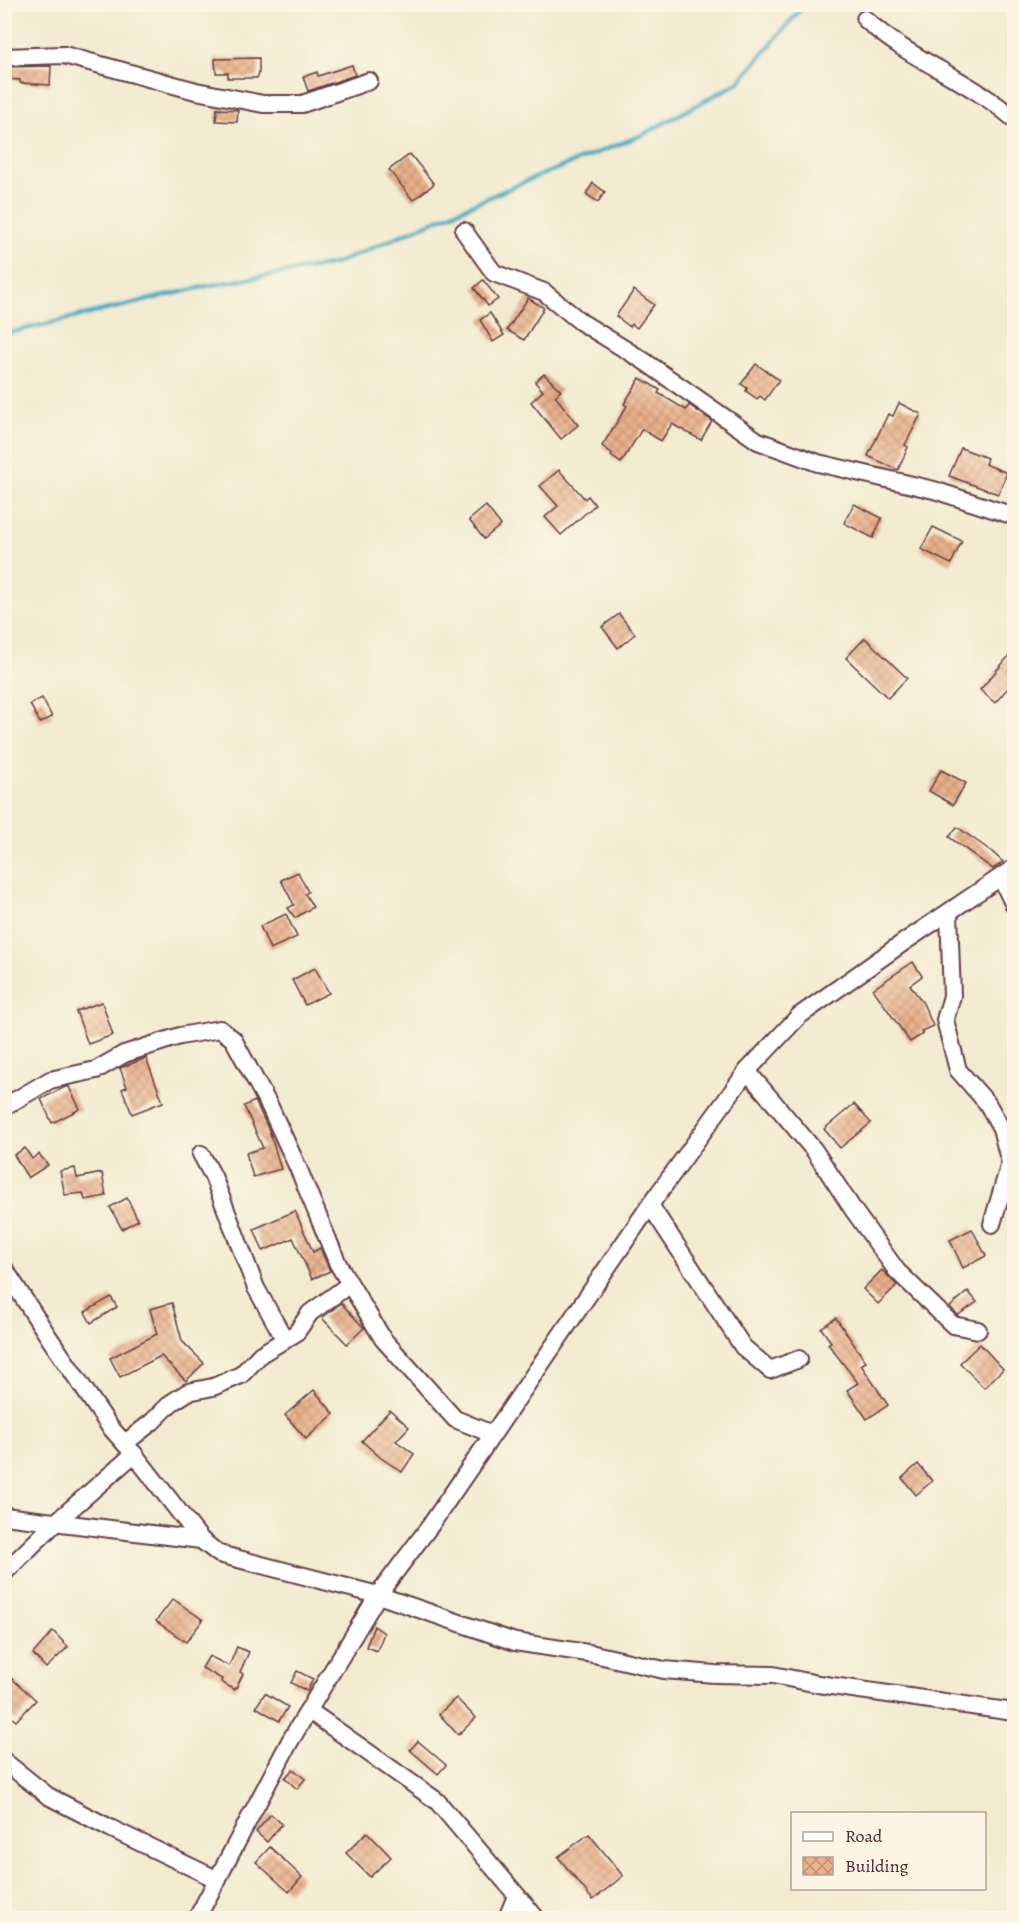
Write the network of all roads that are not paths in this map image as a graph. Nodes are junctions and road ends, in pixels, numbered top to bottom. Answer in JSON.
{"nodes":[{"id":1,"x":865,"y":19,"type":"dead end"},
{"id":2,"x":4,"y":57,"type":"edge"},
{"id":3,"x":369,"y":81,"type":"dead end"},
{"id":4,"x":1014,"y":119,"type":"edge"},
{"id":5,"x":464,"y":231,"type":"dead end"},
{"id":6,"x":1014,"y":516,"type":"edge"},
{"id":7,"x":1008,"y":873,"type":"edge"},
{"id":8,"x":1014,"y":905,"type":"edge"},
{"id":9,"x":949,"y":913,"type":"junction"},
{"id":10,"x":747,"y":1071,"type":"junction"},
{"id":11,"x":4,"y":1107,"type":"edge"},
{"id":12,"x":201,"y":1154,"type":"dead end"},
{"id":13,"x":650,"y":1205,"type":"junction"},
{"id":14,"x":992,"y":1224,"type":"dead end"},
{"id":15,"x":4,"y":1268,"type":"edge"},
{"id":16,"x":350,"y":1284,"type":"junction"},
{"id":17,"x":978,"y":1330,"type":"dead end"},
{"id":18,"x":285,"y":1340,"type":"junction"},
{"id":19,"x":799,"y":1359,"type":"dead end"},
{"id":20,"x":492,"y":1434,"type":"junction"},
{"id":21,"x":130,"y":1449,"type":"junction"},
{"id":22,"x":4,"y":1516,"type":"edge"},
{"id":23,"x":56,"y":1522,"type":"junction"},
{"id":24,"x":201,"y":1540,"type":"junction"},
{"id":25,"x":4,"y":1573,"type":"edge"},
{"id":26,"x":378,"y":1595,"type":"junction"},
{"id":27,"x":308,"y":1710,"type":"junction"},
{"id":28,"x":1014,"y":1712,"type":"edge"},
{"id":29,"x":4,"y":1761,"type":"edge"},
{"id":30,"x":218,"y":1880,"type":"junction"},
{"id":31,"x":516,"y":1896,"type":"junction"},
{"id":32,"x":197,"y":1918,"type":"edge"},
{"id":33,"x":507,"y":1918,"type":"edge"},
{"id":34,"x":536,"y":1918,"type":"edge"}],
"edges":[{"from":1,"to":4,"type":"street"},
{"from":2,"to":3,"type":"street"},
{"from":5,"to":6,"type":"street"},
{"from":7,"to":8,"type":"street"},
{"from":7,"to":9,"type":"street"},
{"from":9,"to":10,"type":"street"},
{"from":9,"to":14,"type":"street"},
{"from":10,"to":13,"type":"street"},
{"from":10,"to":17,"type":"street"},
{"from":11,"to":16,"type":"street"},
{"from":12,"to":18,"type":"street"},
{"from":13,"to":19,"type":"street"},
{"from":13,"to":20,"type":"street"},
{"from":15,"to":21,"type":"street"},
{"from":16,"to":18,"type":"street"},
{"from":16,"to":20,"type":"street"},
{"from":18,"to":21,"type":"street"},
{"from":20,"to":26,"type":"street"},
{"from":21,"to":23,"type":"street"},
{"from":21,"to":24,"type":"street"},
{"from":22,"to":23,"type":"street"},
{"from":23,"to":24,"type":"street"},
{"from":23,"to":25,"type":"street"},
{"from":24,"to":26,"type":"street"},
{"from":26,"to":27,"type":"street"},
{"from":26,"to":28,"type":"street"},
{"from":27,"to":30,"type":"street"},
{"from":27,"to":31,"type":"street"},
{"from":29,"to":30,"type":"street"},
{"from":30,"to":32,"type":"street"},
{"from":31,"to":33,"type":"street"},
{"from":31,"to":34,"type":"street"}]}
